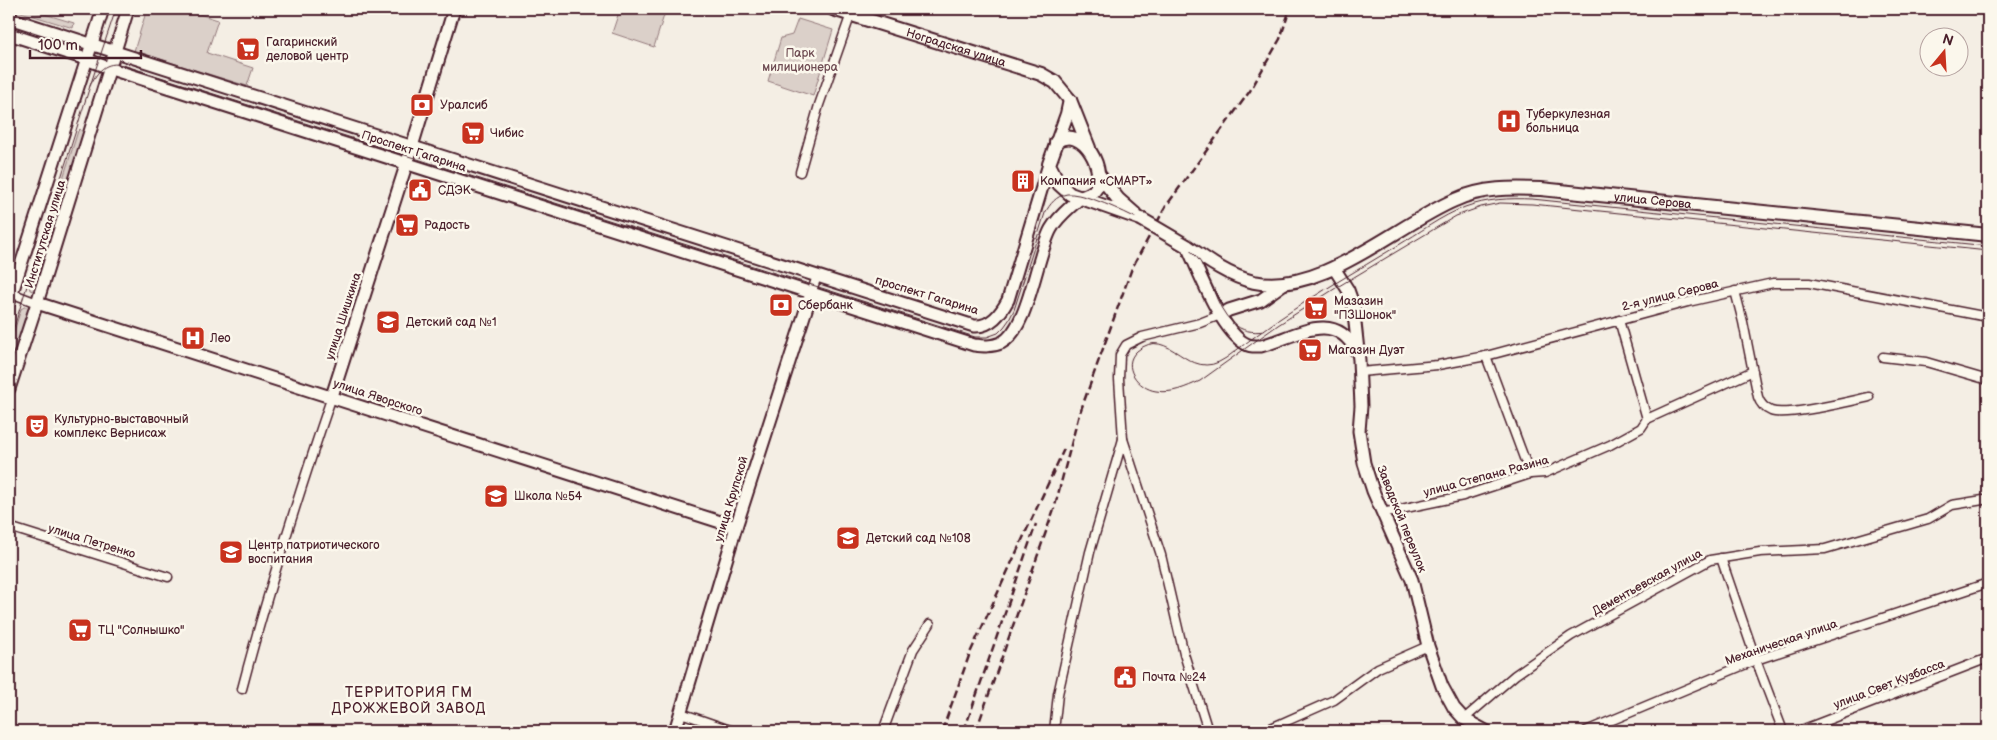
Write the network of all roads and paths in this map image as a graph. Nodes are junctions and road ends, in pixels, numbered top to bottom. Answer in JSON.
{"nodes":[{"id":1,"x":102,"y":9,"type":"edge"},
{"id":2,"x":128,"y":9,"type":"edge"},
{"id":3,"x":454,"y":9,"type":"edge"},
{"id":4,"x":833,"y":9,"type":"edge"},
{"id":5,"x":852,"y":12,"type":"edge"},
{"id":6,"x":9,"y":18,"type":"edge"},
{"id":7,"x":9,"y":34,"type":"edge"},
{"id":8,"x":92,"y":43,"type":"junction"},
{"id":9,"x":116,"y":51,"type":"junction"},
{"id":10,"x":86,"y":59,"type":"junction"},
{"id":11,"x":110,"y":70,"type":"junction"},
{"id":12,"x":1070,"y":100,"type":"junction"},
{"id":13,"x":1056,"y":142,"type":"junction"},
{"id":14,"x":412,"y":146,"type":"junction"},
{"id":15,"x":1089,"y":148,"type":"junction"},
{"id":16,"x":407,"y":163,"type":"junction"},
{"id":17,"x":1050,"y":164,"type":"junction"},
{"id":18,"x":800,"y":172,"type":"dead end"},
{"id":19,"x":1099,"y":175,"type":"junction"},
{"id":20,"x":1080,"y":198,"type":"junction"},
{"id":21,"x":1141,"y":219,"type":"junction"},
{"id":22,"x":1988,"y":236,"type":"edge"},
{"id":23,"x":1188,"y":246,"type":"junction"},
{"id":24,"x":778,"y":263,"type":"joint"},
{"id":25,"x":1334,"y":268,"type":"junction"},
{"id":26,"x":817,"y":276,"type":"junction"},
{"id":27,"x":1286,"y":282,"type":"junction"},
{"id":28,"x":1735,"y":291,"type":"junction"},
{"id":29,"x":811,"y":294,"type":"junction"},
{"id":30,"x":10,"y":298,"type":"edge"},
{"id":31,"x":38,"y":303,"type":"junction"},
{"id":32,"x":1220,"y":315,"type":"junction"},
{"id":33,"x":1988,"y":317,"type":"edge"},
{"id":34,"x":1619,"y":320,"type":"junction"},
{"id":35,"x":1486,"y":356,"type":"junction"},
{"id":36,"x":1359,"y":357,"type":"junction"},
{"id":37,"x":1883,"y":357,"type":"dead end"},
{"id":38,"x":1753,"y":371,"type":"junction"},
{"id":39,"x":1360,"y":372,"type":"junction"},
{"id":40,"x":1988,"y":380,"type":"edge"},
{"id":41,"x":9,"y":389,"type":"edge"},
{"id":42,"x":332,"y":396,"type":"junction"},
{"id":43,"x":1869,"y":397,"type":"dead end"},
{"id":44,"x":1647,"y":419,"type":"junction"},
{"id":45,"x":1123,"y":439,"type":"junction"},
{"id":46,"x":1530,"y":474,"type":"junction"},
{"id":47,"x":1983,"y":500,"type":"dead end"},
{"id":48,"x":1382,"y":513,"type":"junction"},
{"id":49,"x":9,"y":527,"type":"edge"},
{"id":50,"x":736,"y":527,"type":"junction"},
{"id":51,"x":1721,"y":558,"type":"junction"},
{"id":52,"x":168,"y":577,"type":"dead end"},
{"id":53,"x":1988,"y":583,"type":"edge"},
{"id":54,"x":930,"y":624,"type":"dead end"},
{"id":55,"x":1428,"y":646,"type":"junction"},
{"id":56,"x":1988,"y":658,"type":"edge"},
{"id":57,"x":1756,"y":660,"type":"junction"},
{"id":58,"x":242,"y":689,"type":"dead end"},
{"id":59,"x":681,"y":713,"type":"junction"},
{"id":60,"x":1464,"y":719,"type":"junction"},
{"id":61,"x":676,"y":731,"type":"edge"},
{"id":62,"x":733,"y":731,"type":"edge"},
{"id":63,"x":883,"y":731,"type":"edge"},
{"id":64,"x":1054,"y":731,"type":"edge"},
{"id":65,"x":1208,"y":731,"type":"edge"},
{"id":66,"x":1264,"y":731,"type":"edge"},
{"id":67,"x":1486,"y":731,"type":"edge"},
{"id":68,"x":1586,"y":731,"type":"edge"},
{"id":69,"x":1783,"y":731,"type":"edge"},
{"id":70,"x":1799,"y":731,"type":"edge"}],
"edges":[{"from":1,"to":8,"type":"main road","name":"Институтская улица"},
{"from":2,"to":9,"type":"main road","name":"Институтская улица"},
{"from":3,"to":14,"type":"main road","name":"улица Шишкина"},
{"from":4,"to":5,"type":"main road","name":"Ноградская улица"},
{"from":5,"to":12,"type":"main road","name":"Ноградская улица"},
{"from":5,"to":18,"type":"street"},
{"from":6,"to":8,"type":"main road","name":"Проспект Гагарина"},
{"from":7,"to":10,"type":"main road","name":"Проспект Гагарина"},
{"from":8,"to":9,"type":"main road","name":"Проспект Гагарина"},
{"from":8,"to":10,"type":"main road","name":"Институтская улица"},
{"from":9,"to":11,"type":"main road","name":"Институтская улица"},
{"from":9,"to":14,"type":"main road","name":"Проспект Гагарина"},
{"from":10,"to":11,"type":"main road","name":"Проспект Гагарина"},
{"from":10,"to":30,"type":"main road","name":"Институтская улица"},
{"from":11,"to":16,"type":"main road","name":"Проспект Гагарина"},
{"from":11,"to":31,"type":"main road","name":"Институтская улица"},
{"from":12,"to":13,"type":"main road"},
{"from":12,"to":15,"type":"main road","name":"Ноградская улица"},
{"from":13,"to":15,"type":"main road"},
{"from":13,"to":17,"type":"main road"},
{"from":14,"to":16,"type":"main road","name":"улица Шишкина"},
{"from":14,"to":24,"type":"main road","name":"Проспект Гагарина"},
{"from":15,"to":19,"type":"main road"},
{"from":16,"to":29,"type":"main road","name":"Проспект Гагарина"},
{"from":16,"to":42,"type":"main road","name":"улица Шишкина"},
{"from":17,"to":20,"type":"main road"},
{"from":17,"to":26,"type":"main road","name":"проспект Гагарина"},
{"from":19,"to":20,"type":"main road"},
{"from":19,"to":21,"type":"main road"},
{"from":20,"to":21,"type":"main road"},
{"from":20,"to":29,"type":"main road"},
{"from":21,"to":23,"type":"main road","name":"улица Серова","bridge":true},
{"from":22,"to":25,"type":"main road","name":"улица Серова"},
{"from":23,"to":27,"type":"main road","name":"улица Серова"},
{"from":23,"to":32,"type":"main road"},
{"from":24,"to":26,"type":"main road","name":"проспект Гагарина"},
{"from":25,"to":27,"type":"main road","name":"улица Серова"},
{"from":25,"to":36,"type":"main road","name":"Заводской переулок"},
{"from":26,"to":29,"type":"street","name":"улица Крупской"},
{"from":27,"to":32,"type":"main road"},
{"from":28,"to":33,"type":"street","name":"2-я улица Серова"},
{"from":28,"to":34,"type":"street","name":"2-я улица Серова"},
{"from":28,"to":38,"type":"street"},
{"from":29,"to":50,"type":"main road","name":"улица Крупской"},
{"from":30,"to":31,"type":"street","name":"улица Яворского"},
{"from":31,"to":41,"type":"main road","name":"Институтская улица"},
{"from":31,"to":42,"type":"main road","name":"улица Яворского"},
{"from":32,"to":36,"type":"main road"},
{"from":32,"to":45,"type":"street"},
{"from":34,"to":35,"type":"street","name":"2-я улица Серова"},
{"from":34,"to":44,"type":"street"},
{"from":35,"to":39,"type":"street","name":"2-я улица Серова"},
{"from":35,"to":46,"type":"street"},
{"from":36,"to":39,"type":"main road","name":"Заводской переулок"},
{"from":37,"to":40,"type":"street"},
{"from":38,"to":43,"type":"street"},
{"from":38,"to":44,"type":"street","name":"улица Степана Разина"},
{"from":39,"to":48,"type":"main road","name":"Заводской переулок"},
{"from":42,"to":50,"type":"main road","name":"улица Яворского"},
{"from":42,"to":58,"type":"street","name":"улица Шишкина"},
{"from":44,"to":46,"type":"street","name":"улица Степана Разина"},
{"from":45,"to":64,"type":"street"},
{"from":45,"to":65,"type":"street"},
{"from":46,"to":48,"type":"street","name":"улица Степана Разина"},
{"from":47,"to":51,"type":"street","name":"Дементьевская улица"},
{"from":48,"to":55,"type":"main road","name":"Заводской переулок"},
{"from":49,"to":52,"type":"street","name":"улица Петренко"},
{"from":50,"to":59,"type":"main road","name":"улица Крупской"},
{"from":51,"to":57,"type":"street"},
{"from":51,"to":60,"type":"street","name":"Дементьевская улица"},
{"from":53,"to":57,"type":"street","name":"Механическая улица"},
{"from":54,"to":63,"type":"street"},
{"from":55,"to":60,"type":"main road","name":"Заводской переулок"},
{"from":55,"to":66,"type":"street"},
{"from":56,"to":70,"type":"street","name":"улица Свет Кузбасса"},
{"from":57,"to":68,"type":"street","name":"Механическая улица"},
{"from":57,"to":69,"type":"street"},
{"from":59,"to":61,"type":"main road","name":"улица Крупской"},
{"from":59,"to":62,"type":"street"},
{"from":60,"to":67,"type":"main road","name":"Заводской переулок"}]}
